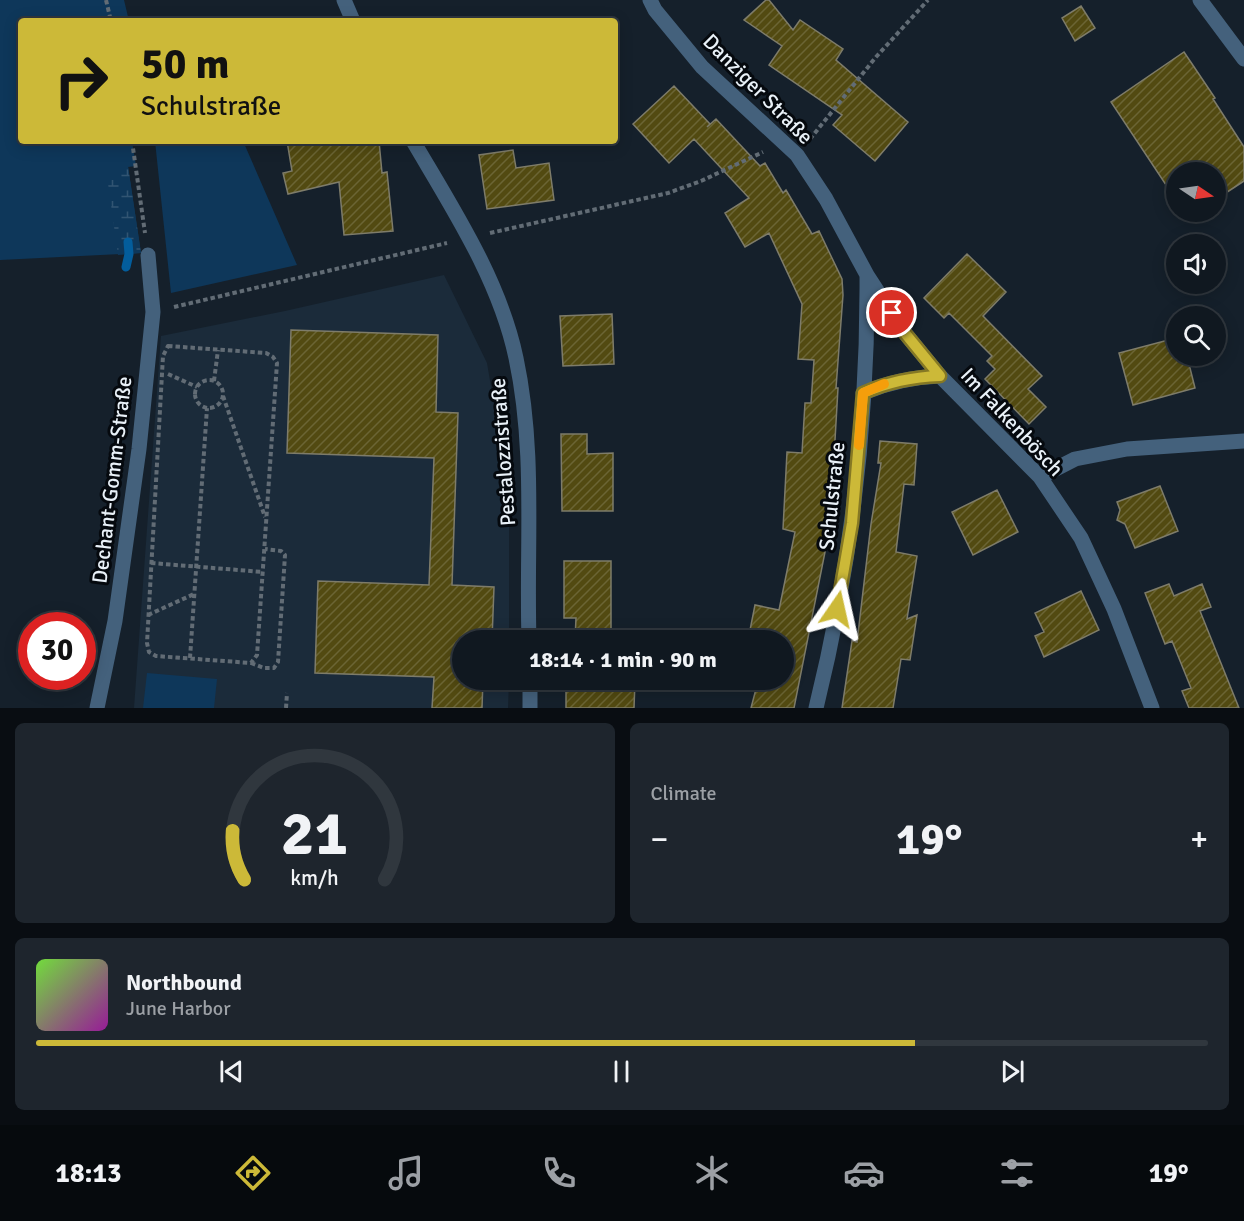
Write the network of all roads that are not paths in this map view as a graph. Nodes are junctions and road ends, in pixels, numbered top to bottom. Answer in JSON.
{"nodes":[{"id":1,"x":344,"y":0,"type":"edge"},
{"id":2,"x":650,"y":0,"type":"edge"},
{"id":3,"x":1200,"y":0,"type":"edge"},
{"id":4,"x":352,"y":18,"type":"edge"},
{"id":5,"x":1244,"y":59,"type":"edge"},
{"id":6,"x":415,"y":144,"type":"edge"},
{"id":7,"x":148,"y":255,"type":"road end"},
{"id":8,"x":867,"y":275,"type":"junction"},
{"id":9,"x":940,"y":376,"type":"junction"},
{"id":10,"x":863,"y":393,"type":"junction"},
{"id":11,"x":1244,"y":441,"type":"edge"},
{"id":12,"x":1040,"y":477,"type":"junction"},
{"id":13,"x":529,"y":630,"type":"edge"},
{"id":14,"x":530,"y":690,"type":"edge"},
{"id":15,"x":97,"y":708,"type":"edge"},
{"id":16,"x":530,"y":708,"type":"edge"},
{"id":17,"x":816,"y":708,"type":"edge"},
{"id":18,"x":1152,"y":708,"type":"edge"}],
"edges":[{"from":1,"to":4,"type":"street"},
{"from":2,"to":8,"type":"street","name":"Danziger Straße"},
{"from":3,"to":5,"type":"street"},
{"from":6,"to":13,"type":"street","name":"Pestalozzistraße"},
{"from":7,"to":15,"type":"street","name":"Dechant-Gomm-Straße"},
{"from":8,"to":9,"type":"street","name":"Im Falkenbösch"},
{"from":8,"to":10,"type":"street","name":"Schulstraße"},
{"from":9,"to":10,"type":"street"},
{"from":9,"to":12,"type":"street","name":"Im Falkenbösch"},
{"from":10,"to":17,"type":"street","name":"Schulstraße"},
{"from":11,"to":12,"type":"street"},
{"from":12,"to":18,"type":"street","name":"Im Falkenbösch"},
{"from":14,"to":16,"type":"street"}]}
